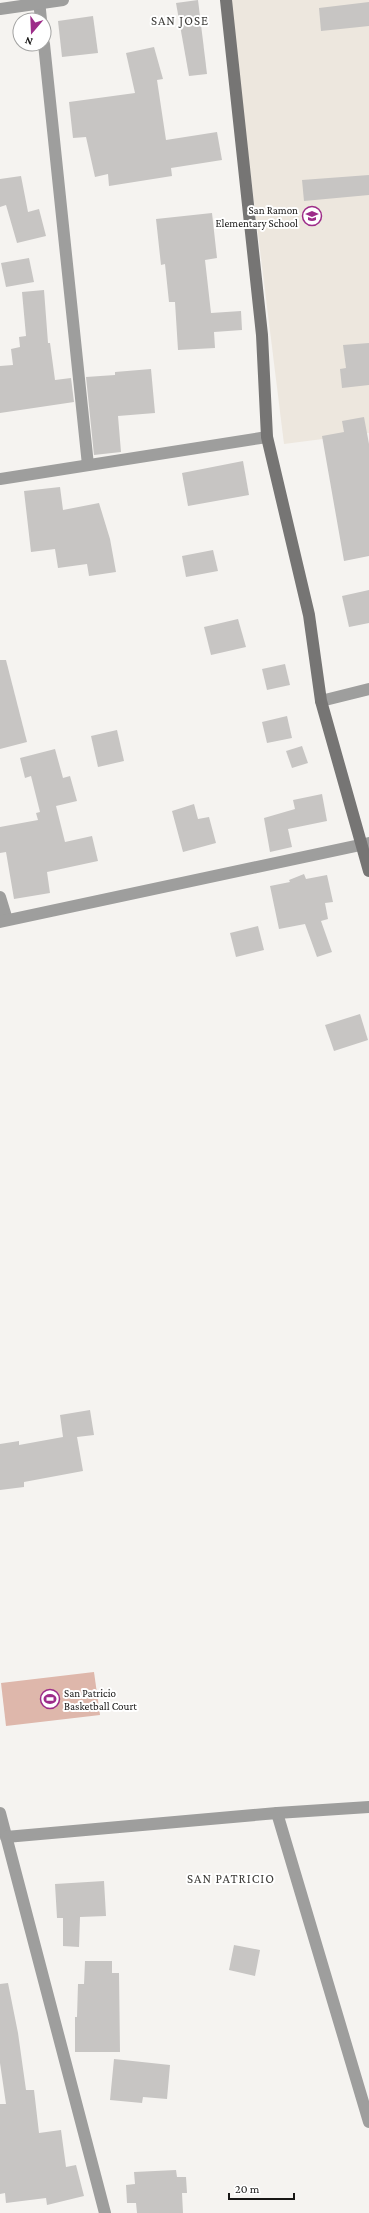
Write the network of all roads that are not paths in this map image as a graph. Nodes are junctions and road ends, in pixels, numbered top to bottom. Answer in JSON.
{"nodes":[{"id":1,"x":63,"y":0,"type":"edge"},
{"id":2,"x":226,"y":0,"type":"edge"},
{"id":3,"x":39,"y":1,"type":"edge"},
{"id":4,"x":0,"y":9,"type":"edge"},
{"id":5,"x":40,"y":12,"type":"edge"},
{"id":6,"x":45,"y":52,"type":"edge"},
{"id":7,"x":267,"y":437,"type":"junction"},
{"id":8,"x":88,"y":465,"type":"junction"},
{"id":9,"x":0,"y":479,"type":"edge"},
{"id":10,"x":369,"y":689,"type":"edge"},
{"id":11,"x":321,"y":701,"type":"junction"},
{"id":12,"x":365,"y":844,"type":"edge"},
{"id":13,"x":369,"y":872,"type":"edge"},
{"id":14,"x":0,"y":898,"type":"edge"},
{"id":15,"x":3,"y":921,"type":"edge"},
{"id":16,"x":369,"y":1807,"type":"edge"},
{"id":17,"x":0,"y":1813,"type":"edge"},
{"id":18,"x":276,"y":1813,"type":"junction"},
{"id":19,"x":6,"y":1837,"type":"junction"},
{"id":20,"x":369,"y":2122,"type":"edge"},
{"id":21,"x":105,"y":2213,"type":"edge"}],
"edges":[{"from":1,"to":3,"type":"street"},
{"from":2,"to":7,"type":"street"},
{"from":3,"to":4,"type":"street"},
{"from":3,"to":5,"type":"street"},
{"from":6,"to":8,"type":"street"},
{"from":7,"to":8,"type":"street"},
{"from":7,"to":11,"type":"street"},
{"from":8,"to":9,"type":"street"},
{"from":10,"to":11,"type":"street"},
{"from":11,"to":12,"type":"street"},
{"from":12,"to":13,"type":"street"},
{"from":12,"to":15,"type":"street"},
{"from":14,"to":15,"type":"street"},
{"from":16,"to":18,"type":"street"},
{"from":17,"to":19,"type":"street"},
{"from":18,"to":19,"type":"street"},
{"from":18,"to":20,"type":"street"},
{"from":19,"to":21,"type":"street"}]}
